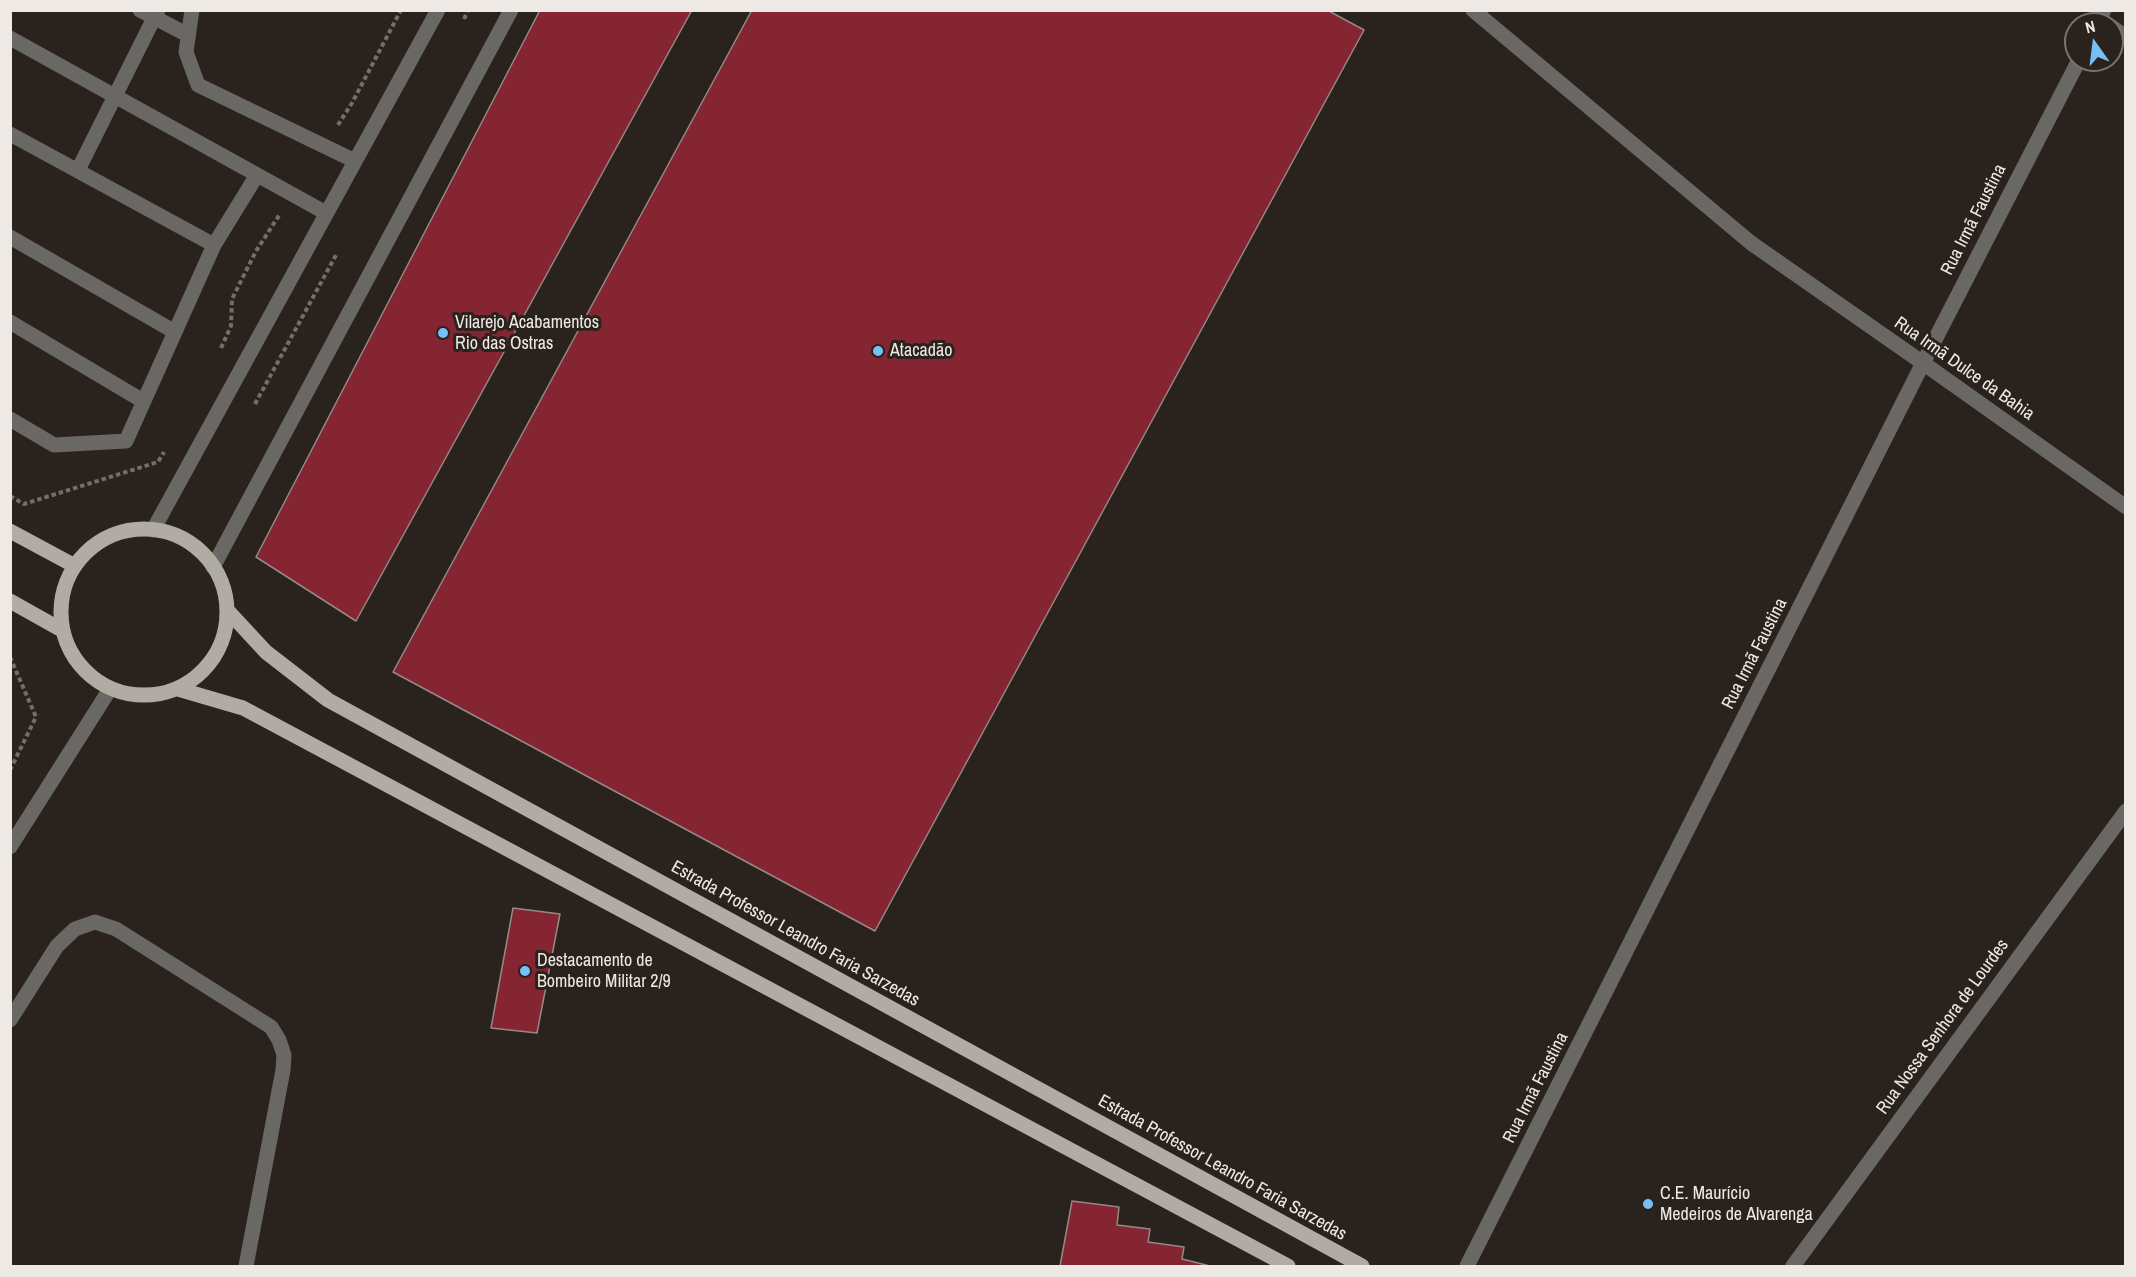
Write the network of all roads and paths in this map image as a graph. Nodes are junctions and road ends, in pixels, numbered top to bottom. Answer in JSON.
{"nodes":[{"id":1,"x":192,"y":10,"type":"edge"},
{"id":2,"x":401,"y":10,"type":"edge"},
{"id":3,"x":438,"y":10,"type":"edge"},
{"id":4,"x":511,"y":10,"type":"edge"},
{"id":5,"x":1473,"y":10,"type":"edge"},
{"id":6,"x":150,"y":13,"type":"edge"},
{"id":7,"x":188,"y":35,"type":"junction"},
{"id":8,"x":10,"y":38,"type":"edge"},
{"id":9,"x":2073,"y":72,"type":"edge"},
{"id":10,"x":116,"y":96,"type":"junction"},
{"id":11,"x":10,"y":134,"type":"edge"},
{"id":12,"x":324,"y":146,"type":"junction"},
{"id":13,"x":355,"y":161,"type":"junction"},
{"id":14,"x":78,"y":170,"type":"junction"},
{"id":15,"x":258,"y":175,"type":"junction"},
{"id":16,"x":293,"y":194,"type":"junction"},
{"id":17,"x":326,"y":213,"type":"junction"},
{"id":18,"x":10,"y":237,"type":"edge"},
{"id":19,"x":214,"y":245,"type":"junction"},
{"id":20,"x":10,"y":322,"type":"edge"},
{"id":21,"x":175,"y":332,"type":"junction"},
{"id":22,"x":216,"y":359,"type":"dead end"},
{"id":23,"x":1923,"y":363,"type":"junction"},
{"id":24,"x":143,"y":401,"type":"junction"},
{"id":25,"x":10,"y":419,"type":"edge"},
{"id":26,"x":164,"y":452,"type":"dead end"},
{"id":27,"x":10,"y":496,"type":"edge"},
{"id":28,"x":2126,"y":507,"type":"edge"},
{"id":29,"x":153,"y":530,"type":"junction"},
{"id":30,"x":10,"y":531,"type":"edge"},
{"id":31,"x":75,"y":566,"type":"junction"},
{"id":32,"x":213,"y":567,"type":"junction"},
{"id":33,"x":10,"y":602,"type":"edge"},
{"id":34,"x":228,"y":611,"type":"junction"},
{"id":35,"x":60,"y":629,"type":"junction"},
{"id":36,"x":10,"y":657,"type":"edge"},
{"id":37,"x":110,"y":688,"type":"junction"},
{"id":38,"x":178,"y":689,"type":"junction"},
{"id":39,"x":10,"y":770,"type":"edge"},
{"id":40,"x":2126,"y":811,"type":"edge"},
{"id":41,"x":10,"y":847,"type":"edge"},
{"id":42,"x":10,"y":1020,"type":"edge"},
{"id":43,"x":246,"y":1266,"type":"edge"},
{"id":44,"x":1288,"y":1266,"type":"edge"},
{"id":45,"x":1362,"y":1266,"type":"edge"},
{"id":46,"x":1467,"y":1266,"type":"edge"},
{"id":47,"x":1793,"y":1266,"type":"edge"}],
"edges":[{"from":1,"to":7,"type":"street"},
{"from":2,"to":12,"type":"path"},
{"from":3,"to":13,"type":"street"},
{"from":4,"to":32,"type":"street"},
{"from":5,"to":23,"type":"street","name":"Rua Irmã Dulce da Bahia"},
{"from":6,"to":7,"type":"street"},
{"from":6,"to":10,"type":"street"},
{"from":7,"to":12,"type":"street"},
{"from":8,"to":10,"type":"street"},
{"from":9,"to":23,"type":"street","name":"Rua Irmã Faustina"},
{"from":10,"to":14,"type":"street"},
{"from":10,"to":15,"type":"street"},
{"from":11,"to":14,"type":"street"},
{"from":12,"to":13,"type":"street"},
{"from":13,"to":17,"type":"street"},
{"from":14,"to":19,"type":"street"},
{"from":15,"to":16,"type":"street"},
{"from":15,"to":19,"type":"street"},
{"from":16,"to":17,"type":"street"},
{"from":16,"to":22,"type":"path"},
{"from":17,"to":29,"type":"street"},
{"from":18,"to":21,"type":"street"},
{"from":19,"to":21,"type":"street"},
{"from":20,"to":24,"type":"street"},
{"from":21,"to":24,"type":"street"},
{"from":23,"to":28,"type":"street","name":"Rua Irmã Dulce da Bahia"},
{"from":23,"to":46,"type":"street","name":"Rua Irmã Faustina"},
{"from":24,"to":25,"type":"street"},
{"from":26,"to":27,"type":"path"},
{"from":29,"to":31,"type":"main road","name":"Estrada Professor Leandro Faria Sarzedas"},
{"from":29,"to":32,"type":"main road","name":"Estrada Professor Leandro Faria Sarzedas"},
{"from":30,"to":31,"type":"main road"},
{"from":31,"to":35,"type":"main road","name":"Estrada Professor Leandro Faria Sarzedas"},
{"from":32,"to":34,"type":"main road","name":"Estrada Professor Leandro Faria Sarzedas"},
{"from":33,"to":35,"type":"main road"},
{"from":34,"to":38,"type":"main road","name":"Estrada Professor Leandro Faria Sarzedas"},
{"from":34,"to":45,"type":"main road","name":"Estrada Professor Leandro Faria Sarzedas"},
{"from":35,"to":37,"type":"main road","name":"Estrada Professor Leandro Faria Sarzedas"},
{"from":36,"to":39,"type":"path"},
{"from":37,"to":38,"type":"main road","name":"Estrada Professor Leandro Faria Sarzedas"},
{"from":37,"to":41,"type":"street"},
{"from":38,"to":44,"type":"main road","name":"Estrada Professor Leandro Faria Sarzedas"},
{"from":40,"to":47,"type":"street","name":"Rua Nossa Senhora de Lourdes"},
{"from":42,"to":43,"type":"street"}]}
